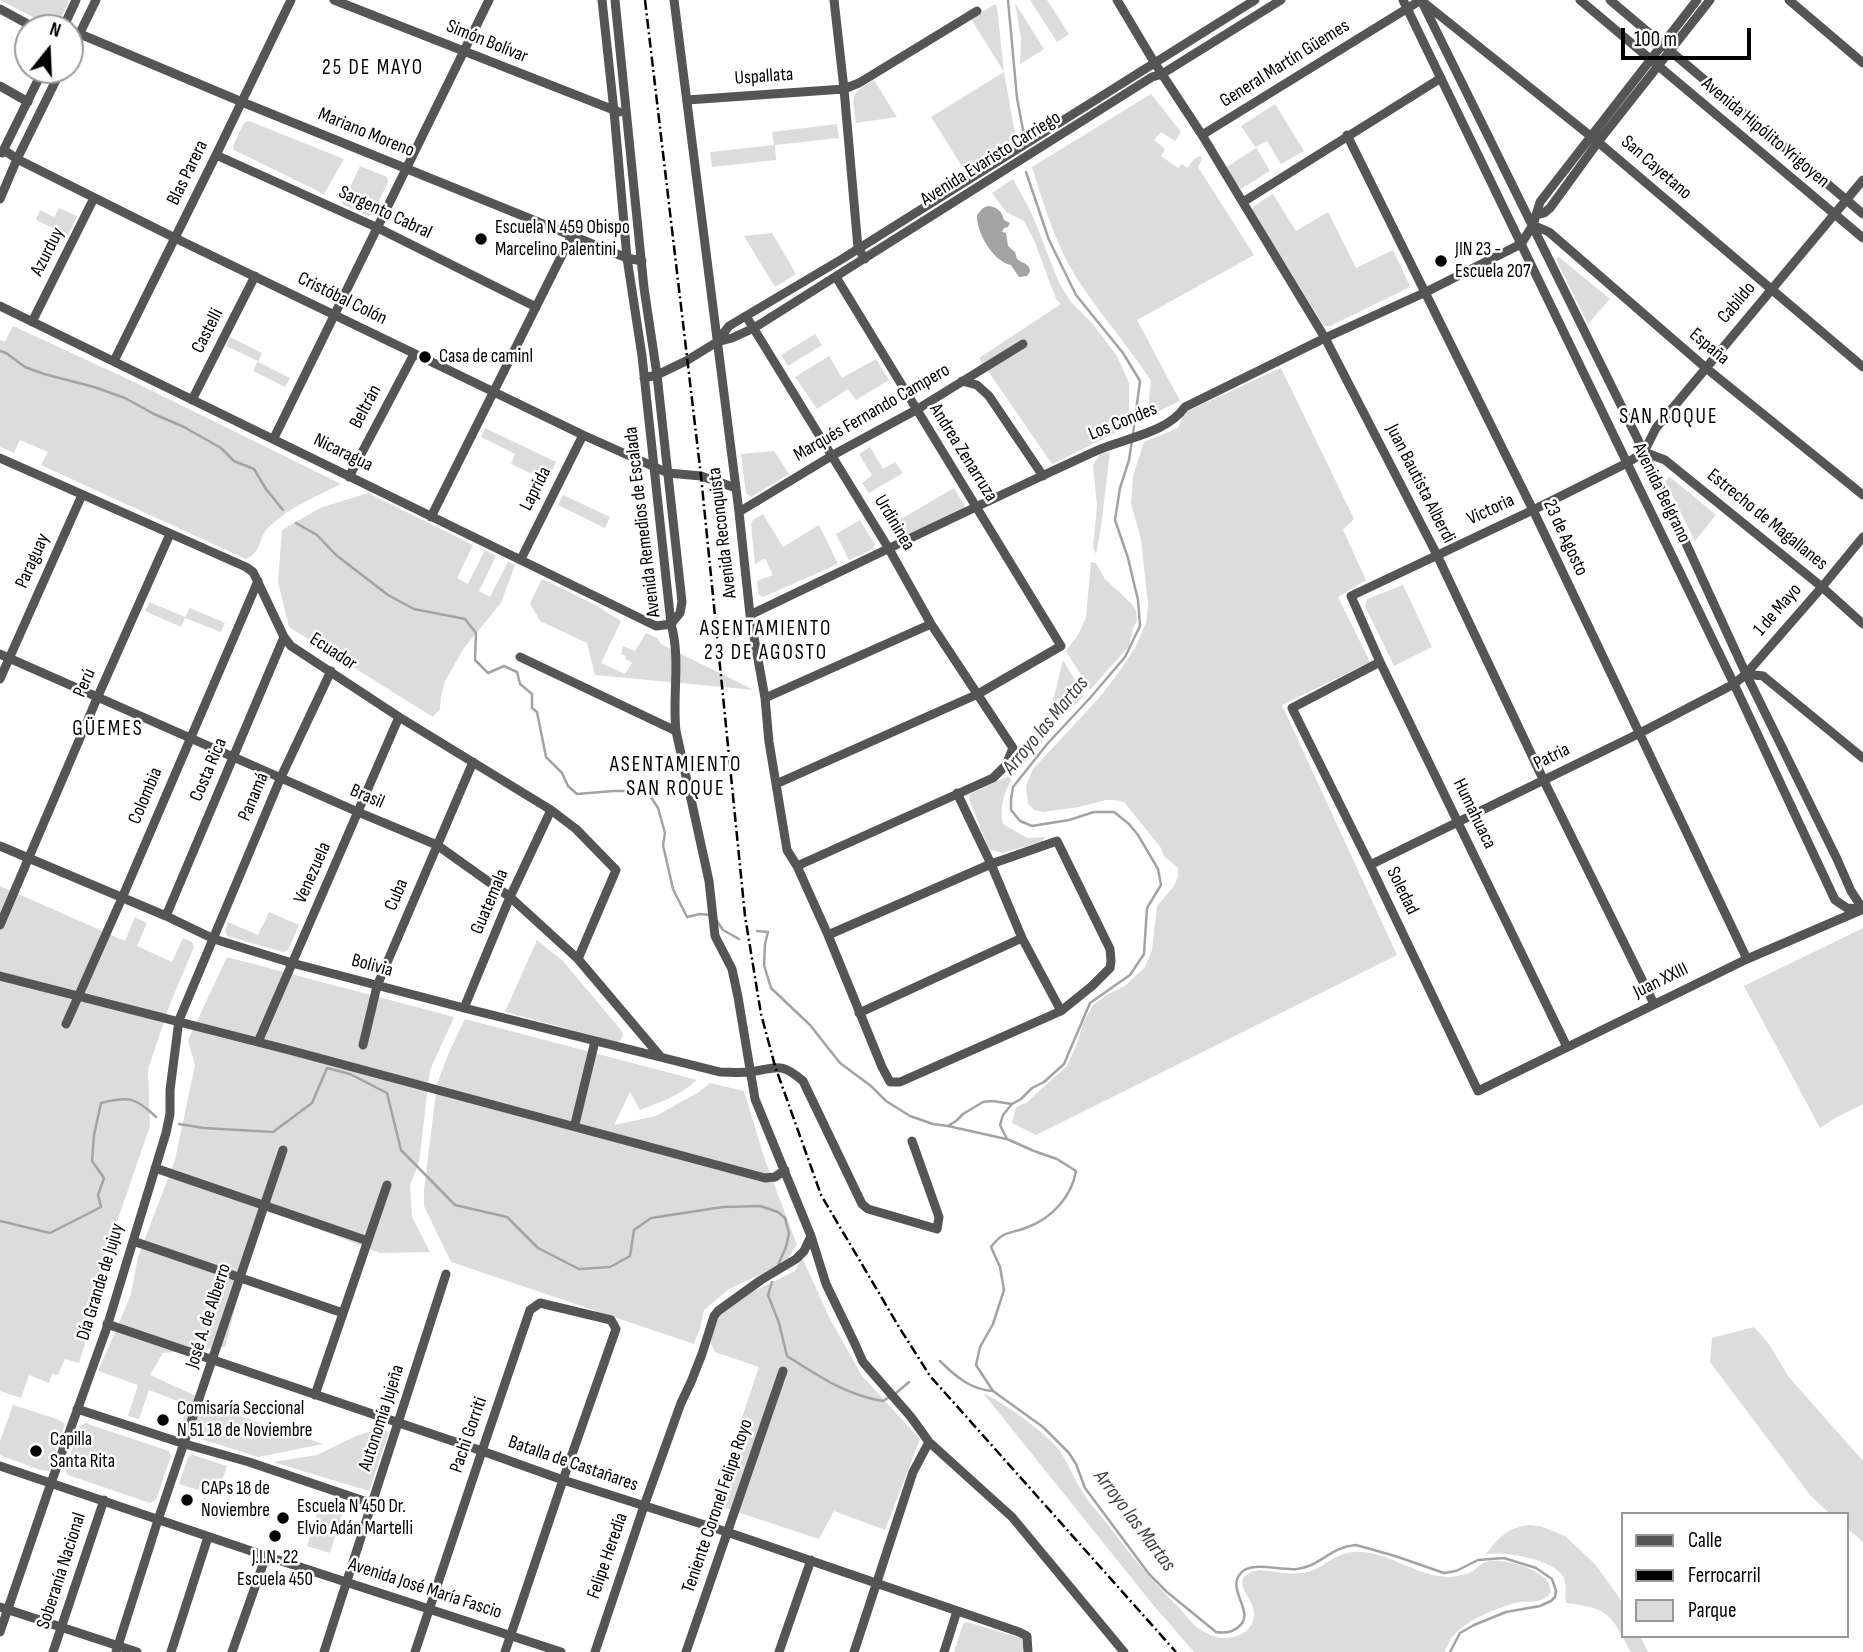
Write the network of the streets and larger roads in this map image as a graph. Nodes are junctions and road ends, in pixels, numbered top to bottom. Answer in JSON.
{"nodes":[{"id":1,"x":96,"y":0,"type":"edge"},
{"id":2,"x":290,"y":0,"type":"edge"},
{"id":3,"x":334,"y":0,"type":"edge"},
{"id":4,"x":489,"y":0,"type":"edge"},
{"id":5,"x":674,"y":0,"type":"edge"},
{"id":6,"x":834,"y":0,"type":"edge"},
{"id":7,"x":1117,"y":0,"type":"edge"},
{"id":8,"x":1255,"y":0,"type":"edge"},
{"id":9,"x":1280,"y":0,"type":"edge"},
{"id":10,"x":1403,"y":0,"type":"edge"},
{"id":11,"x":1421,"y":0,"type":"edge"},
{"id":12,"x":1580,"y":0,"type":"edge"},
{"id":13,"x":1610,"y":0,"type":"edge"},
{"id":14,"x":1697,"y":0,"type":"edge"},
{"id":15,"x":1710,"y":0,"type":"edge"},
{"id":16,"x":1789,"y":0,"type":"edge"},
{"id":17,"x":600,"y":1,"type":"edge"},
{"id":18,"x":616,"y":3,"type":"edge"},
{"id":19,"x":1408,"y":9,"type":"junction"},
{"id":20,"x":977,"y":11,"type":"dead end"},
{"id":21,"x":84,"y":24,"type":"edge"},
{"id":22,"x":84,"y":36,"type":"edge"},
{"id":23,"x":1667,"y":47,"type":"junction"},
{"id":24,"x":464,"y":52,"type":"junction"},
{"id":25,"x":1154,"y":62,"type":"junction"},
{"id":26,"x":1654,"y":62,"type":"junction"},
{"id":27,"x":1863,"y":63,"type":"edge"},
{"id":28,"x":1162,"y":74,"type":"junction"},
{"id":29,"x":1441,"y":78,"type":"junction"},
{"id":30,"x":36,"y":84,"type":"edge"},
{"id":31,"x":54,"y":84,"type":"edge"},
{"id":32,"x":0,"y":86,"type":"edge"},
{"id":33,"x":844,"y":89,"type":"junction"},
{"id":34,"x":687,"y":100,"type":"junction"},
{"id":35,"x":28,"y":102,"type":"junction"},
{"id":36,"x":242,"y":102,"type":"junction"},
{"id":37,"x":614,"y":111,"type":"junction"},
{"id":38,"x":628,"y":114,"type":"junction"},
{"id":39,"x":1202,"y":135,"type":"junction"},
{"id":40,"x":1347,"y":135,"type":"junction"},
{"id":41,"x":1595,"y":139,"type":"junction"},
{"id":42,"x":2,"y":152,"type":"edge"},
{"id":43,"x":216,"y":155,"type":"junction"},
{"id":44,"x":17,"y":159,"type":"junction"},
{"id":45,"x":406,"y":168,"type":"junction"},
{"id":46,"x":1863,"y":180,"type":"edge"},
{"id":47,"x":94,"y":198,"type":"junction"},
{"id":48,"x":0,"y":199,"type":"edge"},
{"id":49,"x":1846,"y":200,"type":"junction"},
{"id":50,"x":1243,"y":202,"type":"junction"},
{"id":51,"x":1834,"y":214,"type":"junction"},
{"id":52,"x":1863,"y":214,"type":"edge"},
{"id":53,"x":1533,"y":225,"type":"junction"},
{"id":54,"x":378,"y":228,"type":"junction"},
{"id":55,"x":572,"y":235,"type":"junction"},
{"id":56,"x":1863,"y":238,"type":"edge"},
{"id":57,"x":175,"y":239,"type":"junction"},
{"id":58,"x":1521,"y":244,"type":"junction"},
{"id":59,"x":859,"y":248,"type":"junction"},
{"id":60,"x":627,"y":258,"type":"junction"},
{"id":61,"x":865,"y":259,"type":"junction"},
{"id":62,"x":642,"y":261,"type":"junction"},
{"id":63,"x":255,"y":276,"type":"junction"},
{"id":64,"x":836,"y":277,"type":"junction"},
{"id":65,"x":1770,"y":290,"type":"junction"},
{"id":66,"x":1426,"y":292,"type":"junction"},
{"id":67,"x":0,"y":306,"type":"edge"},
{"id":68,"x":536,"y":307,"type":"junction"},
{"id":69,"x":335,"y":315,"type":"junction"},
{"id":70,"x":746,"y":316,"type":"junction"},
{"id":71,"x":32,"y":322,"type":"junction"},
{"id":72,"x":754,"y":328,"type":"junction"},
{"id":73,"x":1325,"y":338,"type":"junction"},
{"id":74,"x":717,"y":342,"type":"junction"},
{"id":75,"x":1023,"y":344,"type":"dead end"},
{"id":76,"x":414,"y":354,"type":"junction"},
{"id":77,"x":114,"y":361,"type":"junction"},
{"id":78,"x":1863,"y":367,"type":"edge"},
{"id":79,"x":1706,"y":368,"type":"junction"},
{"id":80,"x":657,"y":375,"type":"junction"},
{"id":81,"x":644,"y":378,"type":"junction"},
{"id":82,"x":962,"y":381,"type":"junction"},
{"id":83,"x":493,"y":392,"type":"junction"},
{"id":84,"x":192,"y":400,"type":"junction"},
{"id":85,"x":916,"y":410,"type":"junction"},
{"id":86,"x":583,"y":435,"type":"junction"},
{"id":87,"x":274,"y":438,"type":"junction"},
{"id":88,"x":1644,"y":452,"type":"junction"},
{"id":89,"x":833,"y":456,"type":"junction"},
{"id":90,"x":0,"y":458,"type":"edge"},
{"id":91,"x":1627,"y":463,"type":"junction"},
{"id":92,"x":653,"y":466,"type":"junction"},
{"id":93,"x":668,"y":473,"type":"junction"},
{"id":94,"x":349,"y":477,"type":"junction"},
{"id":95,"x":1043,"y":477,"type":"junction"},
{"id":96,"x":736,"y":488,"type":"junction"},
{"id":97,"x":82,"y":495,"type":"junction"},
{"id":98,"x":1863,"y":495,"type":"edge"},
{"id":99,"x":977,"y":508,"type":"junction"},
{"id":100,"x":1533,"y":510,"type":"junction"},
{"id":101,"x":739,"y":512,"type":"junction"},
{"id":102,"x":431,"y":517,"type":"junction"},
{"id":103,"x":170,"y":534,"type":"junction"},
{"id":104,"x":1863,"y":537,"type":"edge"},
{"id":105,"x":889,"y":549,"type":"junction"},
{"id":106,"x":1437,"y":555,"type":"junction"},
{"id":107,"x":521,"y":559,"type":"junction"},
{"id":108,"x":258,"y":581,"type":"junction"},
{"id":109,"x":1822,"y":587,"type":"junction"},
{"id":110,"x":1351,"y":596,"type":"joint"},
{"id":111,"x":750,"y":615,"type":"junction"},
{"id":112,"x":670,"y":624,"type":"junction"},
{"id":113,"x":931,"y":624,"type":"junction"},
{"id":114,"x":1863,"y":624,"type":"edge"},
{"id":115,"x":284,"y":637,"type":"junction"},
{"id":116,"x":5,"y":656,"type":"edge"},
{"id":117,"x":520,"y":657,"type":"dead end"},
{"id":118,"x":1380,"y":662,"type":"junction"},
{"id":119,"x":331,"y":671,"type":"junction"},
{"id":120,"x":1746,"y":674,"type":"junction"},
{"id":121,"x":0,"y":680,"type":"edge"},
{"id":122,"x":1734,"y":684,"type":"junction"},
{"id":123,"x":978,"y":694,"type":"junction"},
{"id":124,"x":98,"y":696,"type":"junction"},
{"id":125,"x":765,"y":698,"type":"junction"},
{"id":126,"x":399,"y":717,"type":"junction"},
{"id":127,"x":676,"y":731,"type":"junction"},
{"id":128,"x":1639,"y":734,"type":"junction"},
{"id":129,"x":190,"y":737,"type":"junction"},
{"id":130,"x":234,"y":757,"type":"junction"},
{"id":131,"x":1863,"y":758,"type":"edge"},
{"id":132,"x":473,"y":762,"type":"junction"},
{"id":133,"x":281,"y":777,"type":"junction"},
{"id":134,"x":1544,"y":781,"type":"junction"},
{"id":135,"x":776,"y":784,"type":"junction"},
{"id":136,"x":957,"y":793,"type":"junction"},
{"id":137,"x":551,"y":810,"type":"junction"},
{"id":138,"x":358,"y":813,"type":"junction"},
{"id":139,"x":1459,"y":821,"type":"junction"},
{"id":140,"x":437,"y":845,"type":"junction"},
{"id":141,"x":0,"y":846,"type":"edge"},
{"id":142,"x":29,"y":859,"type":"junction"},
{"id":143,"x":990,"y":864,"type":"junction"},
{"id":144,"x":1370,"y":865,"type":"junction"},
{"id":145,"x":797,"y":866,"type":"junction"},
{"id":146,"x":510,"y":897,"type":"junction"},
{"id":147,"x":122,"y":898,"type":"junction"},
{"id":148,"x":1863,"y":909,"type":"edge"},
{"id":149,"x":166,"y":916,"type":"junction"},
{"id":150,"x":0,"y":925,"type":"edge"},
{"id":151,"x":828,"y":935,"type":"junction"},
{"id":152,"x":1022,"y":938,"type":"junction"},
{"id":153,"x":214,"y":939,"type":"junction"},
{"id":154,"x":578,"y":959,"type":"junction"},
{"id":155,"x":1747,"y":959,"type":"junction"},
{"id":156,"x":292,"y":963,"type":"junction"},
{"id":157,"x":0,"y":976,"type":"edge"},
{"id":158,"x":377,"y":986,"type":"junction"},
{"id":159,"x":78,"y":996,"type":"junction"},
{"id":160,"x":1654,"y":1004,"type":"junction"},
{"id":161,"x":464,"y":1008,"type":"junction"},
{"id":162,"x":1061,"y":1011,"type":"junction"},
{"id":163,"x":859,"y":1013,"type":"junction"},
{"id":164,"x":178,"y":1022,"type":"junction"},
{"id":165,"x":65,"y":1024,"type":"dead end"},
{"id":166,"x":595,"y":1041,"type":"junction"},
{"id":167,"x":258,"y":1042,"type":"junction"},
{"id":168,"x":363,"y":1045,"type":"dead end"},
{"id":169,"x":1567,"y":1046,"type":"junction"},
{"id":170,"x":661,"y":1057,"type":"junction"},
{"id":171,"x":751,"y":1072,"type":"junction"},
{"id":172,"x":1478,"y":1091,"type":"joint"},
{"id":173,"x":575,"y":1124,"type":"dead end"},
{"id":174,"x":912,"y":1141,"type":"dead end"},
{"id":175,"x":283,"y":1150,"type":"dead end"},
{"id":176,"x":155,"y":1168,"type":"junction"},
{"id":177,"x":785,"y":1170,"type":"junction"},
{"id":178,"x":387,"y":1185,"type":"dead end"},
{"id":179,"x":264,"y":1205,"type":"junction"},
{"id":180,"x":811,"y":1236,"type":"junction"},
{"id":181,"x":133,"y":1241,"type":"junction"},
{"id":182,"x":368,"y":1241,"type":"junction"},
{"id":183,"x":446,"y":1274,"type":"dead end"},
{"id":184,"x":240,"y":1278,"type":"junction"},
{"id":185,"x":343,"y":1313,"type":"junction"},
{"id":186,"x":107,"y":1324,"type":"junction"},
{"id":187,"x":213,"y":1360,"type":"junction"},
{"id":188,"x":783,"y":1371,"type":"dead end"},
{"id":189,"x":315,"y":1395,"type":"junction"},
{"id":190,"x":77,"y":1409,"type":"junction"},
{"id":191,"x":399,"y":1423,"type":"junction"},
{"id":192,"x":929,"y":1442,"type":"junction"},
{"id":193,"x":185,"y":1444,"type":"junction"},
{"id":194,"x":482,"y":1451,"type":"junction"},
{"id":195,"x":0,"y":1466,"type":"edge"},
{"id":196,"x":563,"y":1480,"type":"junction"},
{"id":197,"x":51,"y":1483,"type":"junction"},
{"id":198,"x":104,"y":1500,"type":"junction"},
{"id":199,"x":373,"y":1504,"type":"junction"},
{"id":200,"x":644,"y":1506,"type":"junction"},
{"id":201,"x":158,"y":1520,"type":"junction"},
{"id":202,"x":727,"y":1532,"type":"junction"},
{"id":203,"x":208,"y":1537,"type":"junction"},
{"id":204,"x":266,"y":1556,"type":"junction"},
{"id":205,"x":811,"y":1560,"type":"junction"},
{"id":206,"x":347,"y":1582,"type":"junction"},
{"id":207,"x":877,"y":1583,"type":"junction"},
{"id":208,"x":4,"y":1608,"type":"edge"},
{"id":209,"x":429,"y":1609,"type":"junction"},
{"id":210,"x":957,"y":1611,"type":"junction"},
{"id":211,"x":62,"y":1628,"type":"junction"},
{"id":212,"x":0,"y":1632,"type":"edge"},
{"id":213,"x":510,"y":1635,"type":"junction"},
{"id":214,"x":117,"y":1648,"type":"edge"},
{"id":215,"x":53,"y":1652,"type":"edge"},
{"id":216,"x":137,"y":1652,"type":"edge"},
{"id":217,"x":171,"y":1652,"type":"edge"},
{"id":218,"x":232,"y":1652,"type":"edge"},
{"id":219,"x":324,"y":1652,"type":"edge"},
{"id":220,"x":415,"y":1652,"type":"edge"},
{"id":221,"x":505,"y":1652,"type":"edge"},
{"id":222,"x":561,"y":1652,"type":"edge"},
{"id":223,"x":595,"y":1652,"type":"edge"},
{"id":224,"x":686,"y":1652,"type":"edge"},
{"id":225,"x":779,"y":1652,"type":"edge"},
{"id":226,"x":854,"y":1652,"type":"edge"},
{"id":227,"x":944,"y":1652,"type":"edge"},
{"id":228,"x":1028,"y":1652,"type":"edge"},
{"id":229,"x":1124,"y":1652,"type":"edge"}],
"edges":[{"from":1,"to":21,"type":"street"},
{"from":2,"to":36,"type":"street","name":"Blas Parera"},
{"from":3,"to":24,"type":"street","name":"Simón Bolívar"},
{"from":4,"to":24,"type":"street"},
{"from":5,"to":34,"type":"street","name":"Avenida Reconquista"},
{"from":6,"to":33,"type":"street"},
{"from":7,"to":25,"type":"street","name":"Juan Bautista Alberdi"},
{"from":8,"to":25,"type":"street","name":"Avenida Evaristo Carriego"},
{"from":9,"to":28,"type":"street","name":"Avenida Evaristo Carriego"},
{"from":10,"to":19,"type":"street","name":"Avenida Belgrano"},
{"from":11,"to":19,"type":"street","name":"General Martín Güemes"},
{"from":11,"to":41,"type":"street","name":"San Cayetano"},
{"from":11,"to":53,"type":"street","name":"Avenida Belgrano"},
{"from":12,"to":26,"type":"street","name":"Avenida Hipólito Yrigoyen"},
{"from":13,"to":23,"type":"street","name":"Avenida Hipólito Yrigoyen"},
{"from":14,"to":23,"type":"street"},
{"from":15,"to":23,"type":"street"},
{"from":16,"to":27,"type":"street"},
{"from":17,"to":18,"type":"street"},
{"from":17,"to":37,"type":"street","name":"Avenida Remedios de Escalada"},
{"from":18,"to":38,"type":"street","name":"Avenida Remedios de Escalada"},
{"from":19,"to":29,"type":"street","name":"Avenida Belgrano"},
{"from":19,"to":39,"type":"street","name":"General Martín Güemes"},
{"from":20,"to":33,"type":"street"},
{"from":22,"to":36,"type":"street","name":"Mariano Moreno"},
{"from":23,"to":26,"type":"street"},
{"from":23,"to":49,"type":"street","name":"Avenida Hipólito Yrigoyen"},
{"from":24,"to":37,"type":"street","name":"Simón Bolívar"},
{"from":24,"to":45,"type":"street"},
{"from":25,"to":28,"type":"street","name":"Juan Bautista Alberdi"},
{"from":25,"to":59,"type":"street","name":"Avenida Evaristo Carriego"},
{"from":26,"to":41,"type":"street"},
{"from":26,"to":51,"type":"street","name":"Avenida Hipólito Yrigoyen"},
{"from":28,"to":39,"type":"street","name":"Juan Bautista Alberdi"},
{"from":28,"to":61,"type":"street","name":"Avenida Evaristo Carriego"},
{"from":29,"to":40,"type":"street"},
{"from":29,"to":58,"type":"street","name":"Avenida Belgrano"},
{"from":30,"to":35,"type":"street"},
{"from":31,"to":44,"type":"street"},
{"from":32,"to":35,"type":"street"},
{"from":33,"to":34,"type":"street","name":"Uspallata"},
{"from":33,"to":59,"type":"street"},
{"from":34,"to":74,"type":"street","name":"Avenida Reconquista"},
{"from":35,"to":42,"type":"street"},
{"from":36,"to":43,"type":"street","name":"Blas Parera"},
{"from":36,"to":45,"type":"street","name":"Mariano Moreno"},
{"from":37,"to":38,"type":"street","name":"Simón Bolívar"},
{"from":37,"to":60,"type":"street","name":"Avenida Remedios de Escalada"},
{"from":38,"to":62,"type":"street","name":"Avenida Remedios de Escalada"},
{"from":39,"to":50,"type":"street","name":"Juan Bautista Alberdi"},
{"from":40,"to":50,"type":"street"},
{"from":40,"to":66,"type":"street","name":"23 de Agosto"},
{"from":41,"to":53,"type":"street"},
{"from":41,"to":65,"type":"street","name":"San Cayetano"},
{"from":42,"to":44,"type":"street","name":"Cristóbal Colón"},
{"from":43,"to":54,"type":"street","name":"Sargento Cabral"},
{"from":43,"to":57,"type":"street","name":"Blas Parera"},
{"from":44,"to":47,"type":"street","name":"Cristóbal Colón"},
{"from":44,"to":48,"type":"street"},
{"from":45,"to":54,"type":"street"},
{"from":45,"to":55,"type":"street","name":"Mariano Moreno"},
{"from":46,"to":49,"type":"street","name":"Cabildo"},
{"from":47,"to":57,"type":"street","name":"Cristóbal Colón"},
{"from":47,"to":71,"type":"street","name":"Azurduy"},
{"from":49,"to":51,"type":"street","name":"Cabildo"},
{"from":49,"to":52,"type":"street","name":"Avenida Hipólito Yrigoyen"},
{"from":50,"to":73,"type":"street","name":"Juan Bautista Alberdi"},
{"from":51,"to":56,"type":"street","name":"Avenida Hipólito Yrigoyen"},
{"from":51,"to":65,"type":"street","name":"Cabildo"},
{"from":53,"to":58,"type":"street"},
{"from":53,"to":79,"type":"street","name":"España"},
{"from":53,"to":88,"type":"street","name":"Avenida Belgrano"},
{"from":54,"to":68,"type":"street","name":"Sargento Cabral"},
{"from":54,"to":69,"type":"street"},
{"from":55,"to":60,"type":"street","name":"Mariano Moreno"},
{"from":55,"to":68,"type":"street"},
{"from":57,"to":63,"type":"street","name":"Cristóbal Colón"},
{"from":57,"to":77,"type":"street","name":"Blas Parera"},
{"from":58,"to":66,"type":"street","name":"Los Condes"},
{"from":58,"to":91,"type":"street","name":"Avenida Belgrano"},
{"from":59,"to":61,"type":"street"},
{"from":59,"to":70,"type":"street","name":"Avenida Evaristo Carriego"},
{"from":60,"to":62,"type":"street","name":"Mariano Moreno"},
{"from":60,"to":81,"type":"street","name":"Avenida Remedios de Escalada"},
{"from":61,"to":64,"type":"street","name":"Avenida Evaristo Carriego"},
{"from":62,"to":80,"type":"street","name":"Avenida Remedios de Escalada"},
{"from":63,"to":69,"type":"street","name":"Cristóbal Colón"},
{"from":63,"to":84,"type":"street","name":"Castelli"},
{"from":64,"to":72,"type":"street","name":"Avenida Evaristo Carriego"},
{"from":64,"to":85,"type":"street","name":"Andrea Zenarruza"},
{"from":65,"to":78,"type":"street","name":"San Cayetano"},
{"from":65,"to":79,"type":"street","name":"Cabildo"},
{"from":66,"to":73,"type":"street","name":"Los Condes"},
{"from":66,"to":100,"type":"street","name":"23 de Agosto"},
{"from":67,"to":71,"type":"street","name":"Nicaragua"},
{"from":68,"to":83,"type":"street"},
{"from":69,"to":76,"type":"street","name":"Cristóbal Colón"},
{"from":69,"to":87,"type":"street"},
{"from":70,"to":72,"type":"street","name":"Urdininea"},
{"from":70,"to":74,"type":"street","name":"Avenida Evaristo Carriego"},
{"from":71,"to":77,"type":"street","name":"Nicaragua"},
{"from":72,"to":74,"type":"street","name":"Avenida Evaristo Carriego"},
{"from":72,"to":89,"type":"street","name":"Urdininea"},
{"from":73,"to":95,"type":"street","name":"Los Condes"},
{"from":73,"to":106,"type":"street","name":"Juan Bautista Alberdi"},
{"from":74,"to":80,"type":"street","name":"Avenida Evaristo Carriego"},
{"from":74,"to":96,"type":"street","name":"Avenida Reconquista"},
{"from":75,"to":82,"type":"street","name":"Marqués Fernando Campero"},
{"from":76,"to":83,"type":"street","name":"Cristóbal Colón"},
{"from":76,"to":94,"type":"street","name":"Beltrán"},
{"from":77,"to":84,"type":"street","name":"Nicaragua"},
{"from":79,"to":88,"type":"street","name":"Cabildo"},
{"from":79,"to":98,"type":"street","name":"España"},
{"from":80,"to":81,"type":"street","name":"Avenida Evaristo Carriego"},
{"from":80,"to":93,"type":"street","name":"Avenida Remedios de Escalada"},
{"from":81,"to":92,"type":"street","name":"Avenida Remedios de Escalada"},
{"from":82,"to":85,"type":"street","name":"Marqués Fernando Campero"},
{"from":82,"to":95,"type":"street"},
{"from":83,"to":86,"type":"street","name":"Cristóbal Colón"},
{"from":83,"to":102,"type":"street"},
{"from":84,"to":87,"type":"street","name":"Nicaragua"},
{"from":85,"to":89,"type":"street","name":"Marqués Fernando Campero"},
{"from":85,"to":99,"type":"street","name":"Andrea Zenarruza"},
{"from":86,"to":92,"type":"street","name":"Cristóbal Colón"},
{"from":86,"to":107,"type":"street","name":"Laprida"},
{"from":87,"to":94,"type":"street","name":"Nicaragua"},
{"from":88,"to":91,"type":"street","name":"Victoria"},
{"from":88,"to":109,"type":"street","name":"Estrecho de Magallanes"},
{"from":88,"to":120,"type":"street","name":"Avenida Belgrano"},
{"from":89,"to":101,"type":"street","name":"Marqués Fernando Campero"},
{"from":89,"to":105,"type":"street","name":"Urdininea"},
{"from":90,"to":97,"type":"street","name":"Ecuador"},
{"from":91,"to":100,"type":"street","name":"Victoria"},
{"from":91,"to":122,"type":"street","name":"Avenida Belgrano"},
{"from":92,"to":93,"type":"street","name":"Cristóbal Colón"},
{"from":92,"to":112,"type":"street","name":"Avenida Remedios de Escalada"},
{"from":93,"to":96,"type":"street","name":"Cristóbal Colón"},
{"from":93,"to":112,"type":"street","name":"Avenida Remedios de Escalada"},
{"from":94,"to":102,"type":"street","name":"Nicaragua"},
{"from":95,"to":99,"type":"street","name":"Los Condes"},
{"from":96,"to":101,"type":"street","name":"Avenida Reconquista"},
{"from":97,"to":103,"type":"street","name":"Ecuador"},
{"from":97,"to":116,"type":"street","name":"Paraguay"},
{"from":99,"to":105,"type":"street","name":"Los Condes"},
{"from":99,"to":123,"type":"street","name":"Andrea Zenarruza"},
{"from":100,"to":106,"type":"street","name":"Victoria"},
{"from":100,"to":128,"type":"street","name":"23 de Agosto"},
{"from":101,"to":111,"type":"street","name":"Avenida Reconquista"},
{"from":102,"to":107,"type":"street","name":"Nicaragua"},
{"from":103,"to":108,"type":"street","name":"Ecuador"},
{"from":103,"to":124,"type":"street","name":"Perú"},
{"from":104,"to":109,"type":"street","name":"1 de Mayo"},
{"from":105,"to":111,"type":"street","name":"Los Condes"},
{"from":105,"to":113,"type":"street","name":"Urdininea"},
{"from":106,"to":110,"type":"street","name":"Victoria"},
{"from":106,"to":134,"type":"street","name":"Juan Bautista Alberdi"},
{"from":107,"to":112,"type":"street","name":"Nicaragua"},
{"from":108,"to":115,"type":"street","name":"Ecuador"},
{"from":108,"to":129,"type":"street","name":"Colombia"},
{"from":109,"to":114,"type":"street","name":"Estrecho de Magallanes"},
{"from":109,"to":120,"type":"street","name":"1 de Mayo"},
{"from":110,"to":118,"type":"street","name":"Humahuaca"},
{"from":111,"to":125,"type":"street","name":"Avenida Reconquista"},
{"from":112,"to":127,"type":"street"},
{"from":113,"to":123,"type":"street","name":"Urdininea"},
{"from":113,"to":125,"type":"street"},
{"from":115,"to":119,"type":"street","name":"Ecuador"},
{"from":115,"to":130,"type":"street","name":"Costa Rica"},
{"from":116,"to":121,"type":"street","name":"Paraguay"},
{"from":116,"to":124,"type":"street","name":"Brasil"},
{"from":117,"to":127,"type":"street"},
{"from":118,"to":139,"type":"street","name":"Humahuaca"},
{"from":118,"to":144,"type":"street","name":"Soledad"},
{"from":119,"to":126,"type":"street","name":"Ecuador"},
{"from":119,"to":133,"type":"street","name":"Panamá"},
{"from":120,"to":122,"type":"street","name":"Patria"},
{"from":120,"to":131,"type":"street"},
{"from":120,"to":148,"type":"street","name":"Avenida Belgrano"},
{"from":122,"to":128,"type":"street","name":"Patria"},
{"from":122,"to":148,"type":"street","name":"Avenida Belgrano"},
{"from":123,"to":135,"type":"street"},
{"from":123,"to":136,"type":"street","name":"Urdininea"},
{"from":124,"to":129,"type":"street","name":"Brasil"},
{"from":124,"to":142,"type":"street","name":"Perú"},
{"from":125,"to":135,"type":"street","name":"Avenida Reconquista"},
{"from":126,"to":132,"type":"street","name":"Ecuador"},
{"from":126,"to":138,"type":"street","name":"Venezuela"},
{"from":127,"to":171,"type":"street"},
{"from":128,"to":134,"type":"street","name":"Patria"},
{"from":128,"to":155,"type":"street","name":"23 de Agosto"},
{"from":129,"to":130,"type":"street","name":"Brasil"},
{"from":129,"to":147,"type":"street","name":"Colombia"},
{"from":130,"to":133,"type":"street","name":"Brasil"},
{"from":130,"to":149,"type":"street","name":"Costa Rica"},
{"from":132,"to":137,"type":"street","name":"Ecuador"},
{"from":132,"to":140,"type":"street","name":"Cuba"},
{"from":133,"to":138,"type":"street","name":"Brasil"},
{"from":133,"to":153,"type":"street","name":"Panamá"},
{"from":134,"to":139,"type":"street","name":"Patria"},
{"from":134,"to":160,"type":"street","name":"Juan Bautista Alberdi"},
{"from":135,"to":145,"type":"street","name":"Avenida Reconquista"},
{"from":136,"to":143,"type":"street"},
{"from":136,"to":145,"type":"street"},
{"from":137,"to":146,"type":"street","name":"Guatemala"},
{"from":137,"to":154,"type":"street","name":"Ecuador"},
{"from":138,"to":140,"type":"street","name":"Brasil"},
{"from":138,"to":156,"type":"street","name":"Venezuela"},
{"from":139,"to":144,"type":"street","name":"Patria"},
{"from":139,"to":169,"type":"street","name":"Humahuaca"},
{"from":140,"to":146,"type":"street","name":"Brasil"},
{"from":140,"to":158,"type":"street","name":"Cuba"},
{"from":141,"to":142,"type":"street","name":"Bolivia"},
{"from":142,"to":147,"type":"street","name":"Bolivia"},
{"from":142,"to":150,"type":"street","name":"Perú"},
{"from":143,"to":151,"type":"street"},
{"from":143,"to":152,"type":"street"},
{"from":143,"to":162,"type":"street"},
{"from":144,"to":172,"type":"street","name":"Soledad"},
{"from":145,"to":151,"type":"street","name":"Avenida Reconquista"},
{"from":146,"to":154,"type":"street","name":"Brasil"},
{"from":146,"to":161,"type":"street","name":"Guatemala"},
{"from":147,"to":149,"type":"street","name":"Bolivia"},
{"from":147,"to":159,"type":"street","name":"Colombia"},
{"from":148,"to":155,"type":"street","name":"Juan XXIII"},
{"from":149,"to":153,"type":"street","name":"Bolivia"},
{"from":151,"to":163,"type":"street","name":"Avenida Reconquista"},
{"from":152,"to":162,"type":"street"},
{"from":152,"to":163,"type":"street"},
{"from":153,"to":156,"type":"street","name":"Bolivia"},
{"from":153,"to":164,"type":"street","name":"Día Grande de Jujuy"},
{"from":154,"to":170,"type":"street","name":"Brasil"},
{"from":155,"to":160,"type":"street","name":"Juan XXIII"},
{"from":156,"to":158,"type":"street","name":"Bolivia"},
{"from":156,"to":167,"type":"street","name":"Venezuela"},
{"from":157,"to":159,"type":"street"},
{"from":158,"to":161,"type":"street","name":"Bolivia"},
{"from":158,"to":168,"type":"street","name":"Cuba"},
{"from":159,"to":164,"type":"street"},
{"from":159,"to":165,"type":"street","name":"Colombia"},
{"from":160,"to":169,"type":"street","name":"Juan XXIII"},
{"from":161,"to":166,"type":"street","name":"Bolivia"},
{"from":162,"to":163,"type":"street","name":"Avenida Reconquista"},
{"from":164,"to":167,"type":"street"},
{"from":164,"to":176,"type":"street","name":"Día Grande de Jujuy"},
{"from":166,"to":170,"type":"street","name":"Bolivia"},
{"from":166,"to":173,"type":"street"},
{"from":167,"to":177,"type":"street"},
{"from":169,"to":172,"type":"street","name":"Juan XXIII"},
{"from":170,"to":171,"type":"street","name":"Bolivia"},
{"from":171,"to":174,"type":"street","name":"Bolivia"},
{"from":171,"to":177,"type":"street"},
{"from":175,"to":179,"type":"street","name":"José A. de Alberro"},
{"from":176,"to":179,"type":"street"},
{"from":176,"to":181,"type":"street","name":"Día Grande de Jujuy"},
{"from":177,"to":180,"type":"street"},
{"from":178,"to":182,"type":"street"},
{"from":179,"to":182,"type":"street"},
{"from":179,"to":184,"type":"street","name":"José A. de Alberro"},
{"from":180,"to":192,"type":"street"},
{"from":180,"to":200,"type":"street","name":"Felipe Heredia"},
{"from":181,"to":184,"type":"street"},
{"from":181,"to":186,"type":"street","name":"Día Grande de Jujuy"},
{"from":182,"to":185,"type":"street"},
{"from":183,"to":191,"type":"street","name":"Autonomía Jujeña"},
{"from":184,"to":185,"type":"street"},
{"from":184,"to":187,"type":"street","name":"José A. de Alberro"},
{"from":185,"to":189,"type":"street"},
{"from":186,"to":187,"type":"street","name":"Batalla de Castañares"},
{"from":186,"to":190,"type":"street","name":"Día Grande de Jujuy"},
{"from":187,"to":189,"type":"street","name":"Batalla de Castañares"},
{"from":187,"to":193,"type":"street","name":"José A. de Alberro"},
{"from":188,"to":202,"type":"street","name":"Teniente Coronel Felipe Royo"},
{"from":189,"to":191,"type":"street","name":"Batalla de Castañares"},
{"from":190,"to":193,"type":"street"},
{"from":190,"to":197,"type":"street","name":"Día Grande de Jujuy"},
{"from":191,"to":194,"type":"street","name":"Batalla de Castañares"},
{"from":191,"to":199,"type":"street","name":"Autonomía Jujeña"},
{"from":192,"to":207,"type":"street"},
{"from":192,"to":229,"type":"street"},
{"from":193,"to":199,"type":"street"},
{"from":193,"to":201,"type":"street","name":"José A. de Alberro"},
{"from":194,"to":196,"type":"street","name":"Batalla de Castañares"},
{"from":194,"to":196,"type":"street","name":"Pachi Gorriti"},
{"from":194,"to":209,"type":"street","name":"Pachi Gorriti"},
{"from":195,"to":197,"type":"street","name":"Avenida José María Fascio"},
{"from":196,"to":200,"type":"street","name":"Batalla de Castañares"},
{"from":196,"to":213,"type":"street"},
{"from":197,"to":198,"type":"street","name":"Avenida José María Fascio"},
{"from":197,"to":208,"type":"street","name":"Día Grande de Jujuy"},
{"from":198,"to":201,"type":"street","name":"Avenida José María Fascio"},
{"from":198,"to":211,"type":"street","name":"Soberanía Nacional"},
{"from":199,"to":206,"type":"street","name":"Autonomía Jujeña"},
{"from":200,"to":202,"type":"street","name":"Batalla de Castañares"},
{"from":200,"to":223,"type":"street","name":"Felipe Heredia"},
{"from":201,"to":203,"type":"street","name":"Avenida José María Fascio"},
{"from":201,"to":214,"type":"street","name":"José A. de Alberro"},
{"from":202,"to":205,"type":"street","name":"Batalla de Castañares"},
{"from":202,"to":224,"type":"street","name":"Teniente Coronel Felipe Royo"},
{"from":203,"to":204,"type":"street","name":"Avenida José María Fascio"},
{"from":203,"to":217,"type":"street"},
{"from":204,"to":206,"type":"street","name":"Avenida José María Fascio"},
{"from":204,"to":218,"type":"street"},
{"from":205,"to":207,"type":"street","name":"Batalla de Castañares"},
{"from":205,"to":225,"type":"street"},
{"from":206,"to":209,"type":"street","name":"Avenida José María Fascio"},
{"from":206,"to":219,"type":"street","name":"Autonomía Jujeña"},
{"from":207,"to":210,"type":"street","name":"Batalla de Castañares"},
{"from":207,"to":226,"type":"street"},
{"from":208,"to":211,"type":"street"},
{"from":208,"to":212,"type":"street","name":"Día Grande de Jujuy"},
{"from":209,"to":213,"type":"street","name":"Avenida José María Fascio"},
{"from":209,"to":220,"type":"street","name":"Pachi Gorriti"},
{"from":210,"to":227,"type":"street"},
{"from":210,"to":228,"type":"street","name":"Batalla de Castañares"},
{"from":211,"to":214,"type":"street"},
{"from":211,"to":215,"type":"street","name":"Soberanía Nacional"},
{"from":213,"to":221,"type":"street"},
{"from":213,"to":222,"type":"street","name":"Avenida José María Fascio"},
{"from":214,"to":216,"type":"street"}]}
